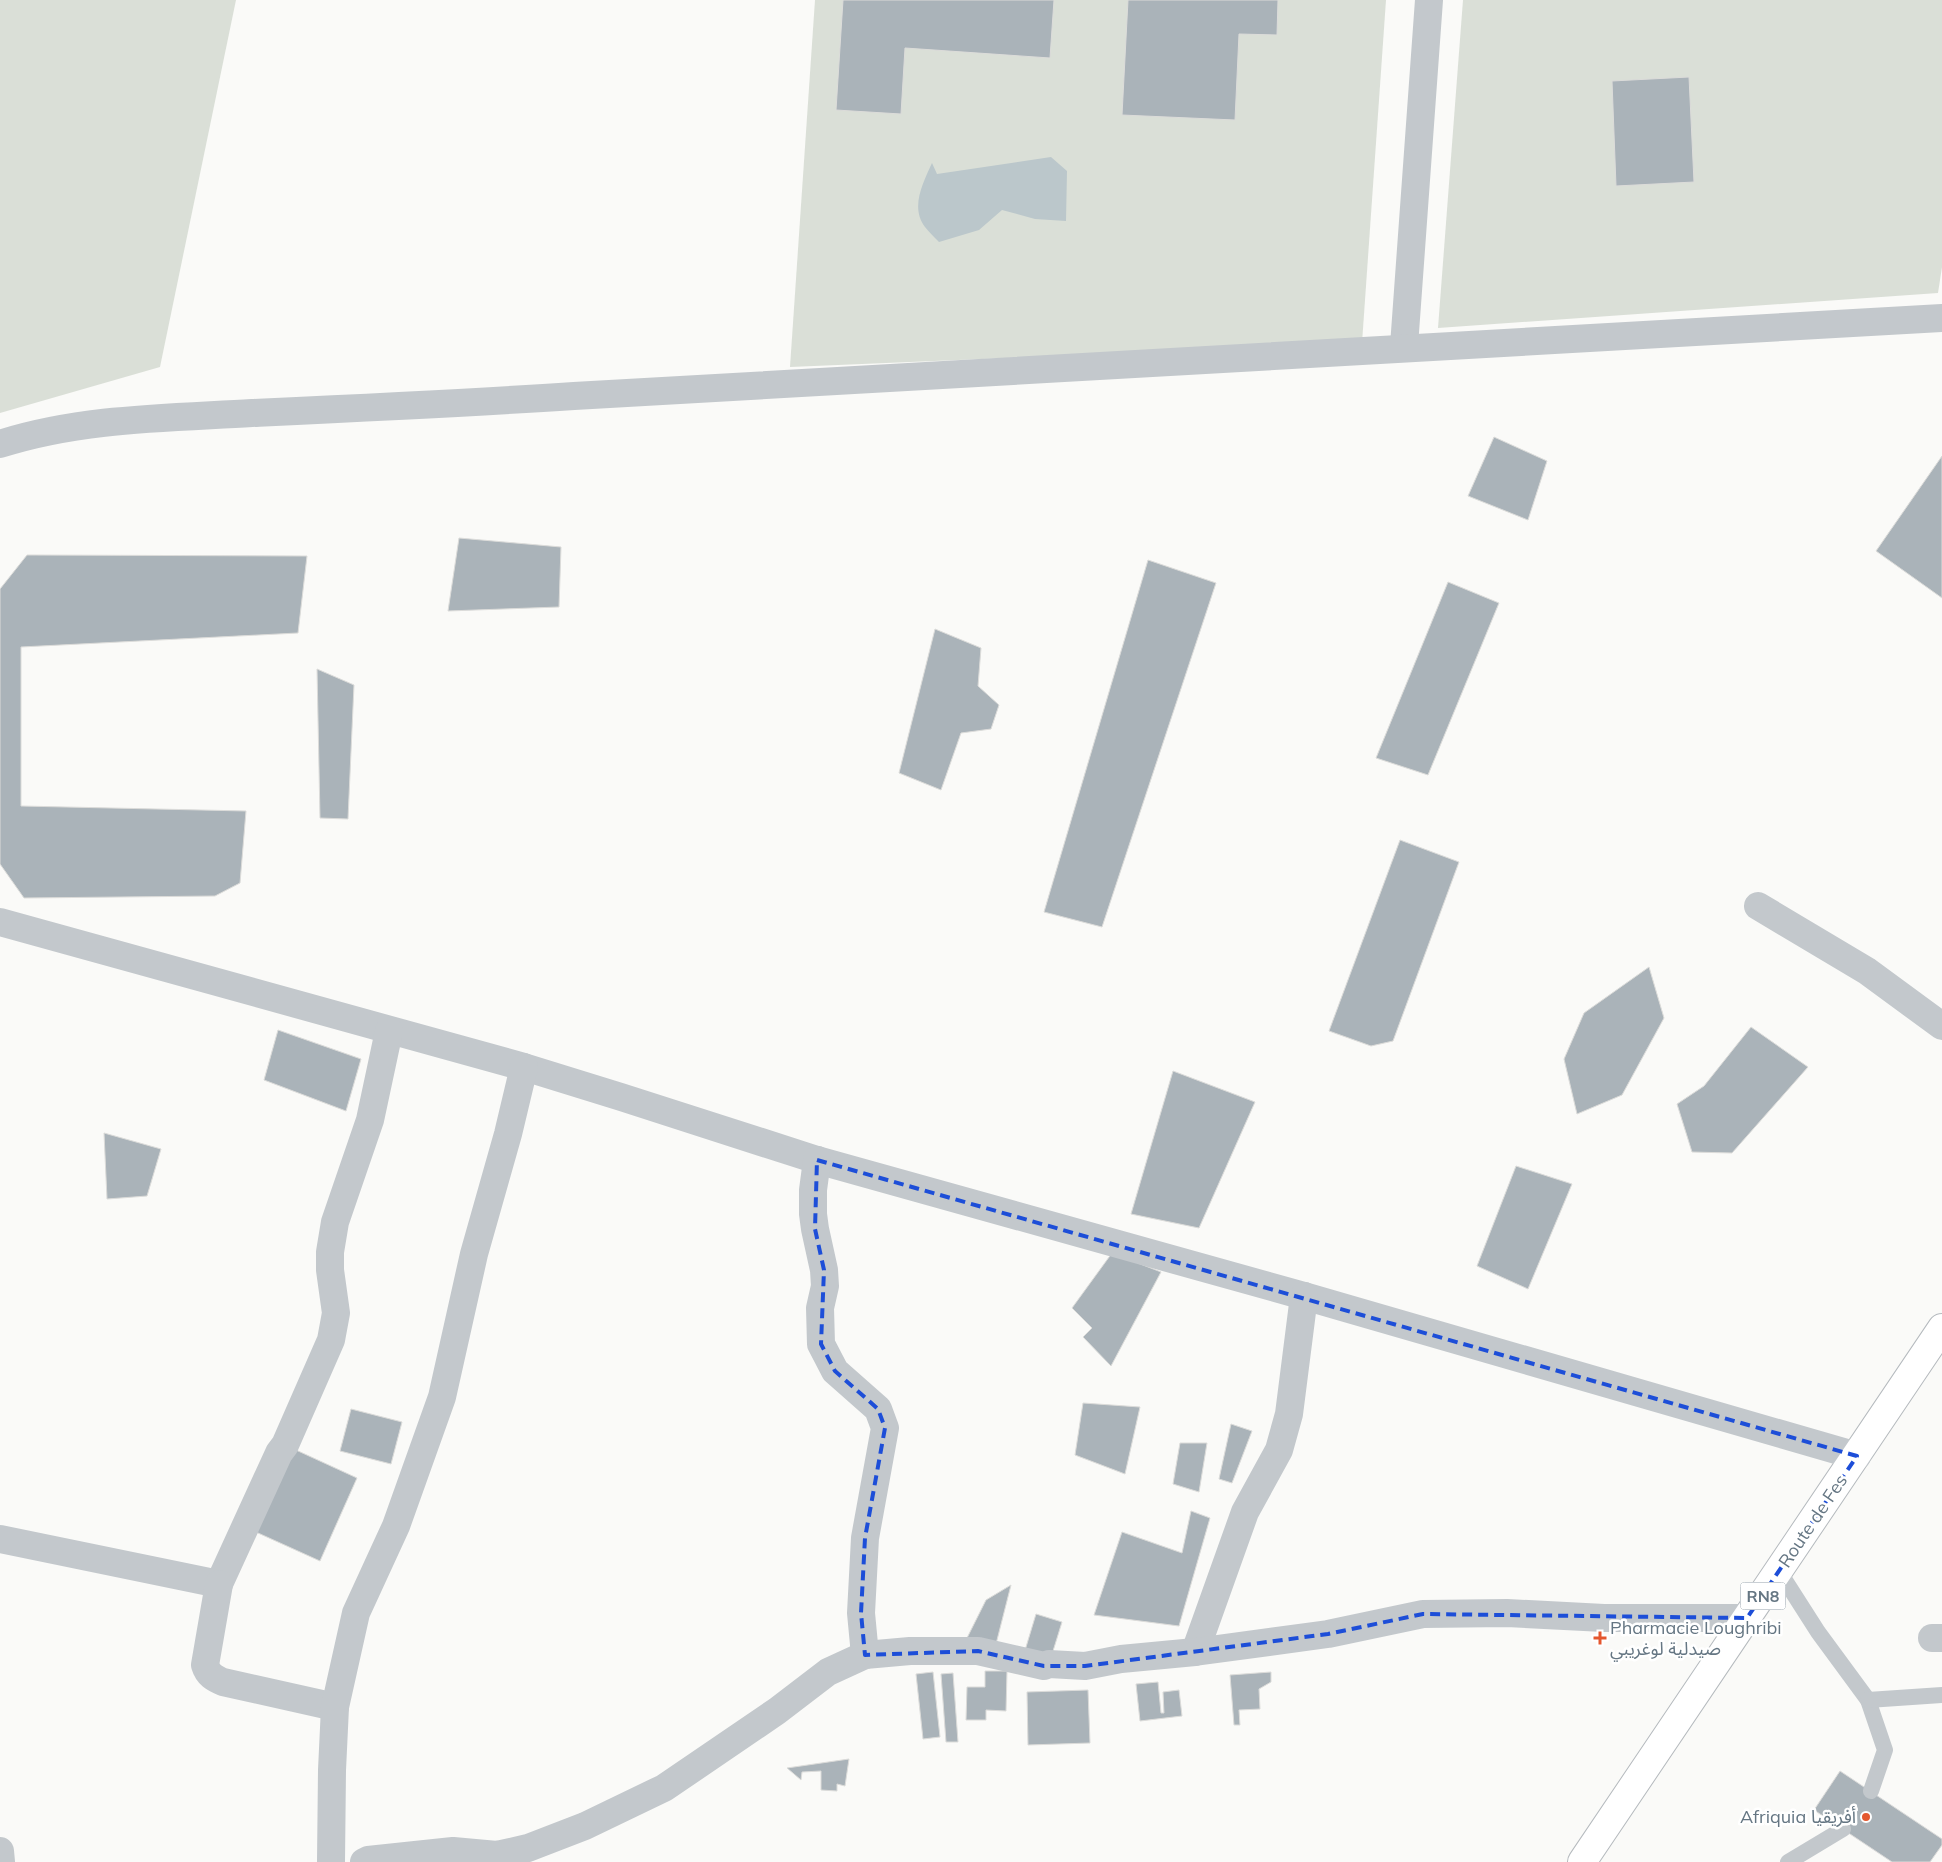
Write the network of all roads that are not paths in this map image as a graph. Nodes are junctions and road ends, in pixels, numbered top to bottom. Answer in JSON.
{"nodes":[{"id":1,"x":1429,"y":0,"type":"edge"},
{"id":2,"x":1942,"y":318,"type":"edge"},
{"id":3,"x":1404,"y":346,"type":"junction"},
{"id":4,"x":0,"y":444,"type":"edge"},
{"id":5,"x":1758,"y":906,"type":"dead end"},
{"id":6,"x":0,"y":922,"type":"edge"},
{"id":7,"x":1942,"y":1026,"type":"edge"},
{"id":8,"x":388,"y":1031,"type":"junction"},
{"id":9,"x":524,"y":1067,"type":"junction"},
{"id":10,"x":817,"y":1160,"type":"junction"},
{"id":11,"x":1304,"y":1296,"type":"junction"},
{"id":12,"x":1942,"y":1328,"type":"edge"},
{"id":13,"x":1857,"y":1456,"type":"junction"},
{"id":14,"x":0,"y":1540,"type":"edge"},
{"id":15,"x":1779,"y":1571,"type":"junction"},
{"id":16,"x":219,"y":1584,"type":"junction"},
{"id":17,"x":1747,"y":1618,"type":"junction"},
{"id":18,"x":1195,"y":1652,"type":"junction"},
{"id":19,"x":865,"y":1655,"type":"junction"},
{"id":20,"x":1942,"y":1695,"type":"edge"},
{"id":21,"x":1868,"y":1700,"type":"junction"},
{"id":22,"x":335,"y":1707,"type":"junction"},
{"id":23,"x":1871,"y":1791,"type":"dead end"},
{"id":24,"x":1843,"y":1829,"type":"dead end"},
{"id":25,"x":0,"y":1851,"type":"edge"},
{"id":26,"x":1,"y":1862,"type":"edge"},
{"id":27,"x":331,"y":1862,"type":"edge"},
{"id":28,"x":364,"y":1862,"type":"edge"},
{"id":29,"x":1582,"y":1862,"type":"edge"},
{"id":30,"x":1788,"y":1862,"type":"edge"}],
"edges":[{"from":1,"to":3,"type":"street"},
{"from":2,"to":3,"type":"street"},
{"from":3,"to":4,"type":"street"},
{"from":5,"to":7,"type":"street"},
{"from":6,"to":8,"type":"street"},
{"from":8,"to":9,"type":"street"},
{"from":8,"to":16,"type":"street"},
{"from":9,"to":10,"type":"street"},
{"from":9,"to":22,"type":"street"},
{"from":10,"to":11,"type":"street"},
{"from":10,"to":19,"type":"street"},
{"from":11,"to":13,"type":"street"},
{"from":11,"to":18,"type":"street"},
{"from":12,"to":13,"type":"main road","name":"Route de Fes","number":"RN8"},
{"from":13,"to":15,"type":"main road","name":"Route de Fes","number":"RN8"},
{"from":14,"to":16,"type":"street"},
{"from":15,"to":17,"type":"main road","name":"Route de Fes","number":"RN8"},
{"from":15,"to":21,"type":"lane"},
{"from":16,"to":22,"type":"street"},
{"from":17,"to":18,"type":"street"},
{"from":17,"to":29,"type":"main road","name":"Route de Fes","number":"RN8"},
{"from":18,"to":19,"type":"street"},
{"from":19,"to":28,"type":"street"},
{"from":20,"to":21,"type":"lane"},
{"from":21,"to":23,"type":"lane"},
{"from":22,"to":27,"type":"street"},
{"from":24,"to":30,"type":"lane"},
{"from":25,"to":26,"type":"street"}]}
